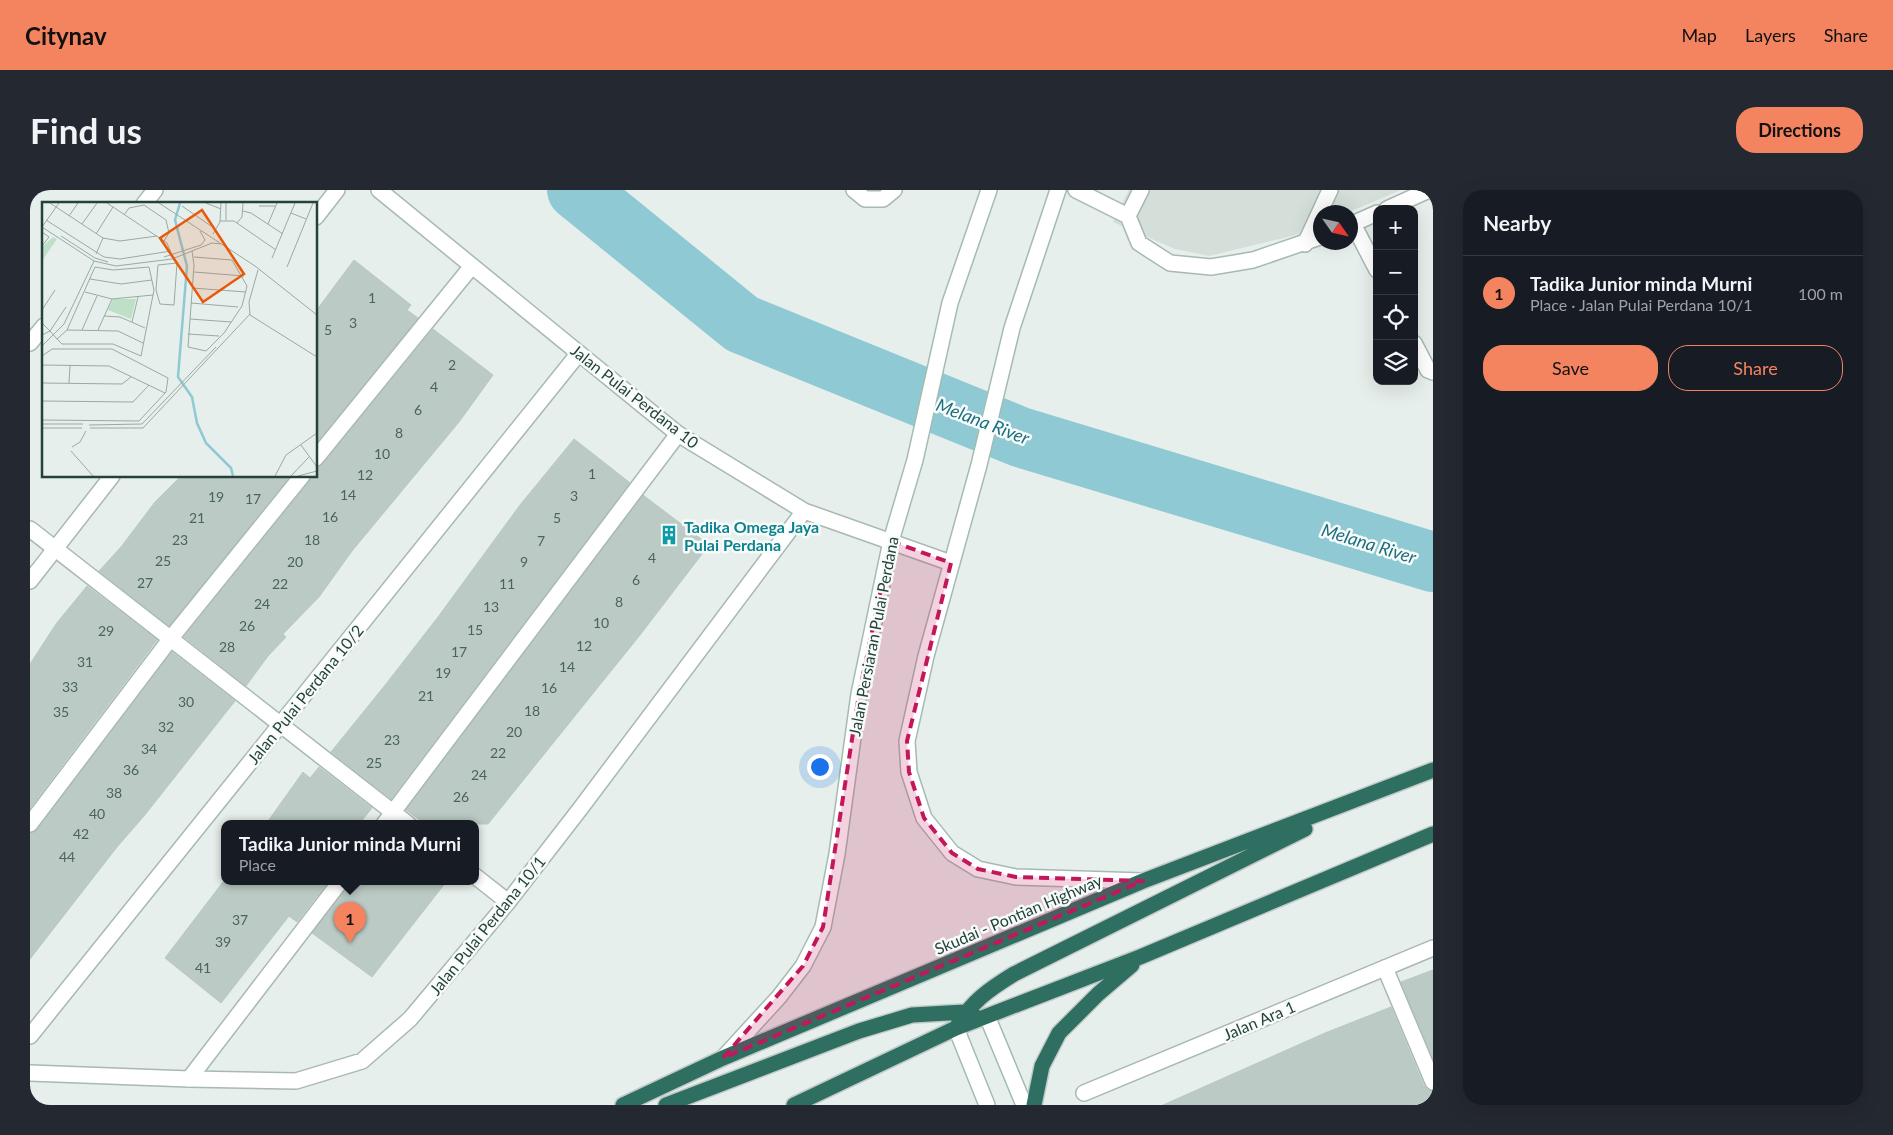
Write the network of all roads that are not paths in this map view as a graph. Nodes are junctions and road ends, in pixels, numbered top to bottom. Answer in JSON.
{"nodes":[{"id":1,"x":155,"y":190,"type":"edge"},
{"id":2,"x":337,"y":190,"type":"edge"},
{"id":3,"x":379,"y":190,"type":"edge"},
{"id":4,"x":854,"y":190,"type":"edge"},
{"id":5,"x":894,"y":190,"type":"edge"},
{"id":6,"x":989,"y":190,"type":"edge"},
{"id":7,"x":1058,"y":190,"type":"edge"},
{"id":8,"x":1076,"y":190,"type":"edge"},
{"id":9,"x":1141,"y":190,"type":"edge"},
{"id":10,"x":1330,"y":190,"type":"edge"},
{"id":11,"x":1429,"y":190,"type":"edge"},
{"id":12,"x":146,"y":202,"type":"edge"},
{"id":13,"x":1396,"y":205,"type":"edge"},
{"id":14,"x":318,"y":214,"type":"edge"},
{"id":15,"x":1373,"y":215,"type":"edge"},
{"id":16,"x":1128,"y":216,"type":"junction"},
{"id":17,"x":1358,"y":221,"type":"edge"},
{"id":18,"x":1358,"y":235,"type":"edge"},
{"id":19,"x":1313,"y":240,"type":"edge"},
{"id":20,"x":1304,"y":244,"type":"junction"},
{"id":21,"x":1373,"y":263,"type":"edge"},
{"id":22,"x":472,"y":266,"type":"junction"},
{"id":23,"x":42,"y":328,"type":"edge"},
{"id":24,"x":30,"y":343,"type":"edge"},
{"id":25,"x":1418,"y":349,"type":"edge"},
{"id":26,"x":579,"y":353,"type":"junction"},
{"id":27,"x":1431,"y":370,"type":"edge"},
{"id":28,"x":678,"y":434,"type":"junction"},
{"id":29,"x":318,"y":456,"type":"edge"},
{"id":30,"x":110,"y":478,"type":"edge"},
{"id":31,"x":300,"y":478,"type":"edge"},
{"id":32,"x":804,"y":510,"type":"junction"},
{"id":33,"x":30,"y":529,"type":"edge"},
{"id":34,"x":890,"y":541,"type":"junction"},
{"id":35,"x":55,"y":549,"type":"junction"},
{"id":36,"x":951,"y":563,"type":"junction"},
{"id":37,"x":30,"y":581,"type":"edge"},
{"id":38,"x":171,"y":638,"type":"junction"},
{"id":39,"x":281,"y":724,"type":"junction"},
{"id":40,"x":1433,"y":770,"type":"edge"},
{"id":41,"x":1378,"y":792,"type":"junction"},
{"id":42,"x":389,"y":818,"type":"edge"},
{"id":43,"x":30,"y":824,"type":"edge"},
{"id":44,"x":1433,"y":834,"type":"edge"},
{"id":45,"x":479,"y":879,"type":"edge"},
{"id":46,"x":1143,"y":881,"type":"junction"},
{"id":47,"x":338,"y":885,"type":"edge"},
{"id":48,"x":508,"y":902,"type":"junction"},
{"id":49,"x":1433,"y":948,"type":"edge"},
{"id":50,"x":1140,"y":957,"type":"junction"},
{"id":51,"x":1385,"y":968,"type":"junction"},
{"id":52,"x":965,"y":1012,"type":"junction"},
{"id":53,"x":987,"y":1016,"type":"junction"},
{"id":54,"x":956,"y":1028,"type":"junction"},
{"id":55,"x":30,"y":1036,"type":"edge"},
{"id":56,"x":723,"y":1058,"type":"junction"},
{"id":57,"x":30,"y":1073,"type":"edge"},
{"id":58,"x":188,"y":1079,"type":"junction"},
{"id":59,"x":1433,"y":1082,"type":"edge"},
{"id":60,"x":1084,"y":1093,"type":"dead end"},
{"id":61,"x":623,"y":1105,"type":"edge"},
{"id":62,"x":666,"y":1105,"type":"edge"},
{"id":63,"x":794,"y":1105,"type":"edge"},
{"id":64,"x":987,"y":1105,"type":"edge"},
{"id":65,"x":1024,"y":1105,"type":"edge"},
{"id":66,"x":1034,"y":1105,"type":"edge"}],
"edges":[{"from":1,"to":12,"type":"street"},
{"from":2,"to":14,"type":"street"},
{"from":3,"to":22,"type":"street","name":"Jalan Pulai Perdana 10"},
{"from":4,"to":5,"type":"street"},
{"from":6,"to":34,"type":"street","name":"Jalan Persiaran Pulai Perdana"},
{"from":7,"to":36,"type":"street"},
{"from":8,"to":16,"type":"street"},
{"from":9,"to":16,"type":"street"},
{"from":10,"to":20,"type":"street"},
{"from":11,"to":13,"type":"street"},
{"from":15,"to":17,"type":"street"},
{"from":16,"to":20,"type":"street"},
{"from":18,"to":21,"type":"street"},
{"from":19,"to":20,"type":"street"},
{"from":22,"to":26,"type":"street","name":"Jalan Pulai Perdana 10"},
{"from":22,"to":29,"type":"street"},
{"from":23,"to":24,"type":"street"},
{"from":25,"to":27,"type":"street"},
{"from":26,"to":28,"type":"street","name":"Jalan Pulai Perdana 10"},
{"from":26,"to":39,"type":"street","name":"Jalan Pulai Perdana 10/2"},
{"from":28,"to":32,"type":"street","name":"Jalan Pulai Perdana 10"},
{"from":28,"to":42,"type":"street"},
{"from":30,"to":35,"type":"street"},
{"from":31,"to":38,"type":"street"},
{"from":32,"to":34,"type":"street","name":"Jalan Pulai Perdana 10"},
{"from":32,"to":48,"type":"street","name":"Jalan Pulai Perdana 10/1"},
{"from":33,"to":35,"type":"street"},
{"from":34,"to":36,"type":"street","name":"Jalan Pulai Perdana 10"},
{"from":34,"to":56,"type":"street","name":"Jalan Persiaran Pulai Perdana"},
{"from":35,"to":37,"type":"street"},
{"from":35,"to":38,"type":"street"},
{"from":36,"to":46,"type":"street"},
{"from":38,"to":39,"type":"street"},
{"from":38,"to":43,"type":"street"},
{"from":39,"to":42,"type":"street"},
{"from":39,"to":55,"type":"street","name":"Jalan Pulai Perdana 10/2"},
{"from":40,"to":41,"type":"highway","name":"Skudai - Pontian Highway"},
{"from":41,"to":46,"type":"highway","name":"Skudai - Pontian Highway"},
{"from":41,"to":52,"type":"highway"},
{"from":44,"to":50,"type":"highway"},
{"from":45,"to":48,"type":"street"},
{"from":46,"to":56,"type":"highway","name":"Skudai - Pontian Highway"},
{"from":47,"to":58,"type":"street"},
{"from":48,"to":58,"type":"street","name":"Jalan Pulai Perdana 10/1"},
{"from":49,"to":51,"type":"street","name":"Jalan Ara 1"},
{"from":50,"to":53,"type":"highway"},
{"from":50,"to":66,"type":"highway"},
{"from":51,"to":59,"type":"street"},
{"from":51,"to":60,"type":"street","name":"Jalan Ara 1"},
{"from":52,"to":53,"type":"highway"},
{"from":52,"to":54,"type":"highway"},
{"from":52,"to":62,"type":"highway"},
{"from":53,"to":54,"type":"highway"},
{"from":53,"to":65,"type":"street"},
{"from":54,"to":63,"type":"highway"},
{"from":54,"to":64,"type":"street"},
{"from":56,"to":61,"type":"highway","name":"Skudai - Pontian Highway"},
{"from":57,"to":58,"type":"street","name":"Jalan Pulai Perdana 10/1"}]}
